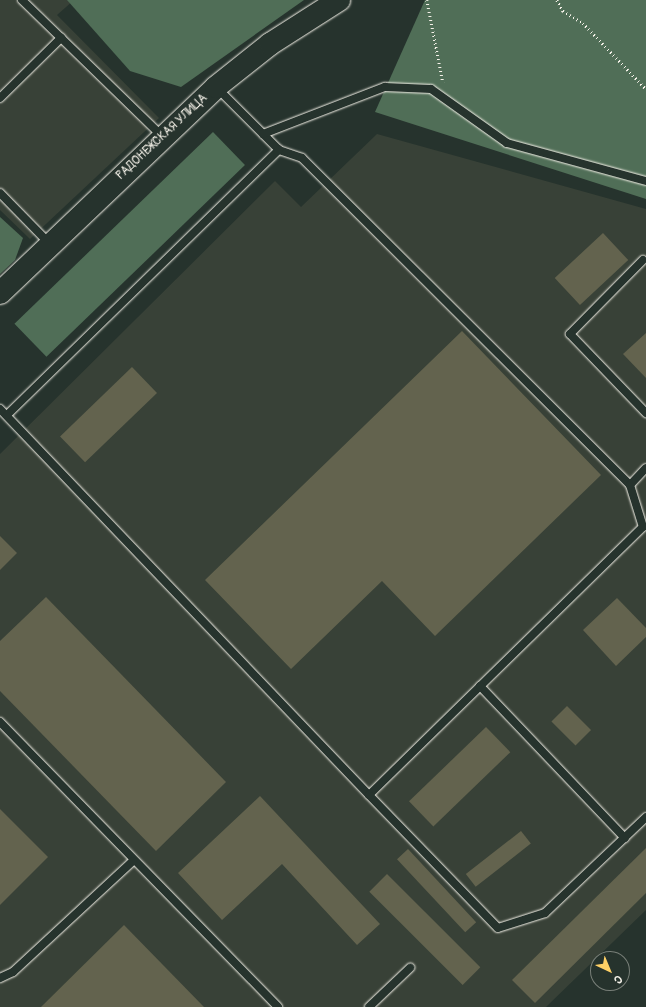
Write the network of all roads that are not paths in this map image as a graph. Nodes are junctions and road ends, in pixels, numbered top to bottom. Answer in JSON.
{"nodes":[{"id":1,"x":22,"y":0,"type":"edge"},
{"id":2,"x":339,"y":0,"type":"edge"},
{"id":3,"x":61,"y":38,"type":"junction"},
{"id":4,"x":216,"y":87,"type":"junction"},
{"id":5,"x":0,"y":98,"type":"edge"},
{"id":6,"x":263,"y":134,"type":"junction"},
{"id":7,"x":162,"y":136,"type":"junction"},
{"id":8,"x":279,"y":150,"type":"junction"},
{"id":9,"x":646,"y":181,"type":"edge"},
{"id":10,"x":0,"y":193,"type":"edge"},
{"id":11,"x":50,"y":244,"type":"junction"},
{"id":12,"x":643,"y":260,"type":"dead end"},
{"id":13,"x":0,"y":293,"type":"edge"},
{"id":14,"x":0,"y":408,"type":"edge"},
{"id":15,"x":646,"y":413,"type":"edge"},
{"id":16,"x":7,"y":415,"type":"junction"},
{"id":17,"x":646,"y":468,"type":"edge"},
{"id":18,"x":630,"y":485,"type":"junction"},
{"id":19,"x":480,"y":686,"type":"junction"},
{"id":20,"x":0,"y":722,"type":"edge"},
{"id":21,"x":369,"y":795,"type":"junction"},
{"id":22,"x":646,"y":817,"type":"edge"},
{"id":23,"x":625,"y":838,"type":"junction"},
{"id":24,"x":133,"y":861,"type":"junction"},
{"id":25,"x":410,"y":968,"type":"dead end"},
{"id":26,"x":0,"y":978,"type":"edge"},
{"id":27,"x":278,"y":1007,"type":"edge"},
{"id":28,"x":369,"y":1007,"type":"edge"}],
"edges":[{"from":1,"to":3,"type":"lane"},
{"from":2,"to":4,"type":"street","name":"РАДОНЕЖСКАЯ УЛИЦА"},
{"from":3,"to":5,"type":"lane"},
{"from":3,"to":7,"type":"lane"},
{"from":4,"to":6,"type":"lane"},
{"from":4,"to":7,"type":"street","name":"РАДОНЕЖСКАЯ УЛИЦА"},
{"from":6,"to":8,"type":"lane"},
{"from":6,"to":9,"type":"lane"},
{"from":7,"to":11,"type":"street","name":"РАДОНЕЖСКАЯ УЛИЦА"},
{"from":8,"to":16,"type":"lane"},
{"from":8,"to":18,"type":"lane"},
{"from":10,"to":11,"type":"lane"},
{"from":11,"to":13,"type":"street","name":"РАДОНЕЖСКАЯ УЛИЦА"},
{"from":12,"to":15,"type":"lane"},
{"from":14,"to":16,"type":"lane"},
{"from":16,"to":21,"type":"lane"},
{"from":17,"to":18,"type":"lane"},
{"from":18,"to":19,"type":"lane"},
{"from":19,"to":21,"type":"lane"},
{"from":19,"to":23,"type":"lane"},
{"from":20,"to":24,"type":"lane"},
{"from":21,"to":23,"type":"lane"},
{"from":22,"to":23,"type":"lane"},
{"from":24,"to":26,"type":"lane"},
{"from":24,"to":27,"type":"lane"},
{"from":25,"to":28,"type":"lane"}]}
